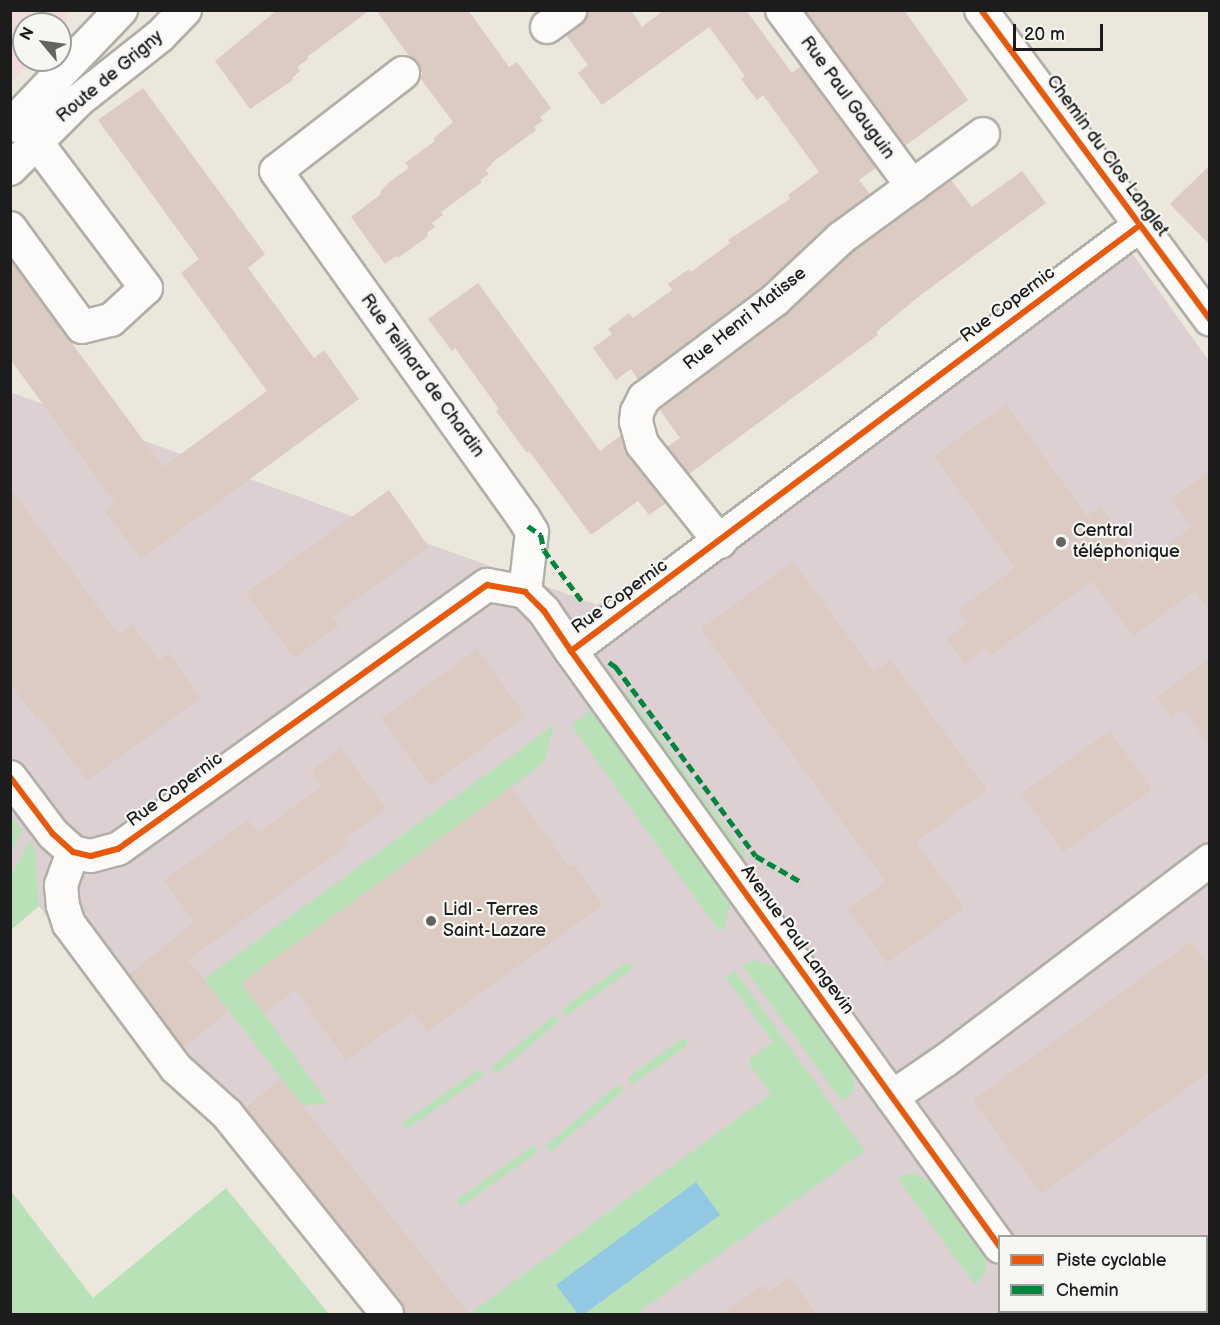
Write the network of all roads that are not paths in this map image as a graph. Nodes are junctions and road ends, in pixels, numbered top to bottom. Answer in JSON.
{"nodes":[{"id":1,"x":121,"y":10,"type":"edge"},
{"id":2,"x":185,"y":10,"type":"edge"},
{"id":3,"x":782,"y":10,"type":"edge"},
{"id":4,"x":981,"y":10,"type":"edge"},
{"id":5,"x":403,"y":73,"type":"dead end"},
{"id":6,"x":10,"y":126,"type":"edge"},
{"id":7,"x":983,"y":134,"type":"dead end"},
{"id":8,"x":36,"y":143,"type":"junction"},
{"id":9,"x":10,"y":169,"type":"edge"},
{"id":10,"x":912,"y":186,"type":"junction"},
{"id":11,"x":1139,"y":226,"type":"junction"},
{"id":12,"x":10,"y":228,"type":"edge"},
{"id":13,"x":1209,"y":319,"type":"edge"},
{"id":14,"x":720,"y":542,"type":"junction"},
{"id":15,"x":525,"y":592,"type":"junction"},
{"id":16,"x":571,"y":651,"type":"junction"},
{"id":17,"x":10,"y":777,"type":"edge"},
{"id":18,"x":73,"y":852,"type":"junction"},
{"id":19,"x":1209,"y":861,"type":"edge"},
{"id":20,"x":892,"y":1097,"type":"junction"},
{"id":21,"x":998,"y":1246,"type":"edge"},
{"id":22,"x":387,"y":1314,"type":"edge"}],
"edges":[{"from":1,"to":6,"type":"street"},
{"from":2,"to":8,"type":"street","name":"Route de Grigny"},
{"from":3,"to":10,"type":"street","name":"Rue Paul Gauguin"},
{"from":4,"to":11,"type":"street","name":"Chemin du Clos Langlet"},
{"from":5,"to":15,"type":"street","name":"Rue Teilhard de Chardin"},
{"from":7,"to":10,"type":"street","name":"Rue Henri Matisse"},
{"from":8,"to":9,"type":"street","name":"Route de Grigny"},
{"from":8,"to":12,"type":"street"},
{"from":10,"to":14,"type":"street","name":"Rue Henri Matisse"},
{"from":11,"to":13,"type":"street","name":"Chemin du Clos Langlet"},
{"from":11,"to":14,"type":"street","name":"Rue Copernic"},
{"from":14,"to":16,"type":"street","name":"Rue Copernic"},
{"from":15,"to":16,"type":"street","name":"Rue Copernic"},
{"from":15,"to":18,"type":"street","name":"Rue Copernic"},
{"from":16,"to":20,"type":"street","name":"Avenue Paul Langevin"},
{"from":17,"to":18,"type":"street"},
{"from":18,"to":22,"type":"street"},
{"from":19,"to":20,"type":"street"},
{"from":20,"to":21,"type":"street","name":"Avenue Paul Langevin"}]}
